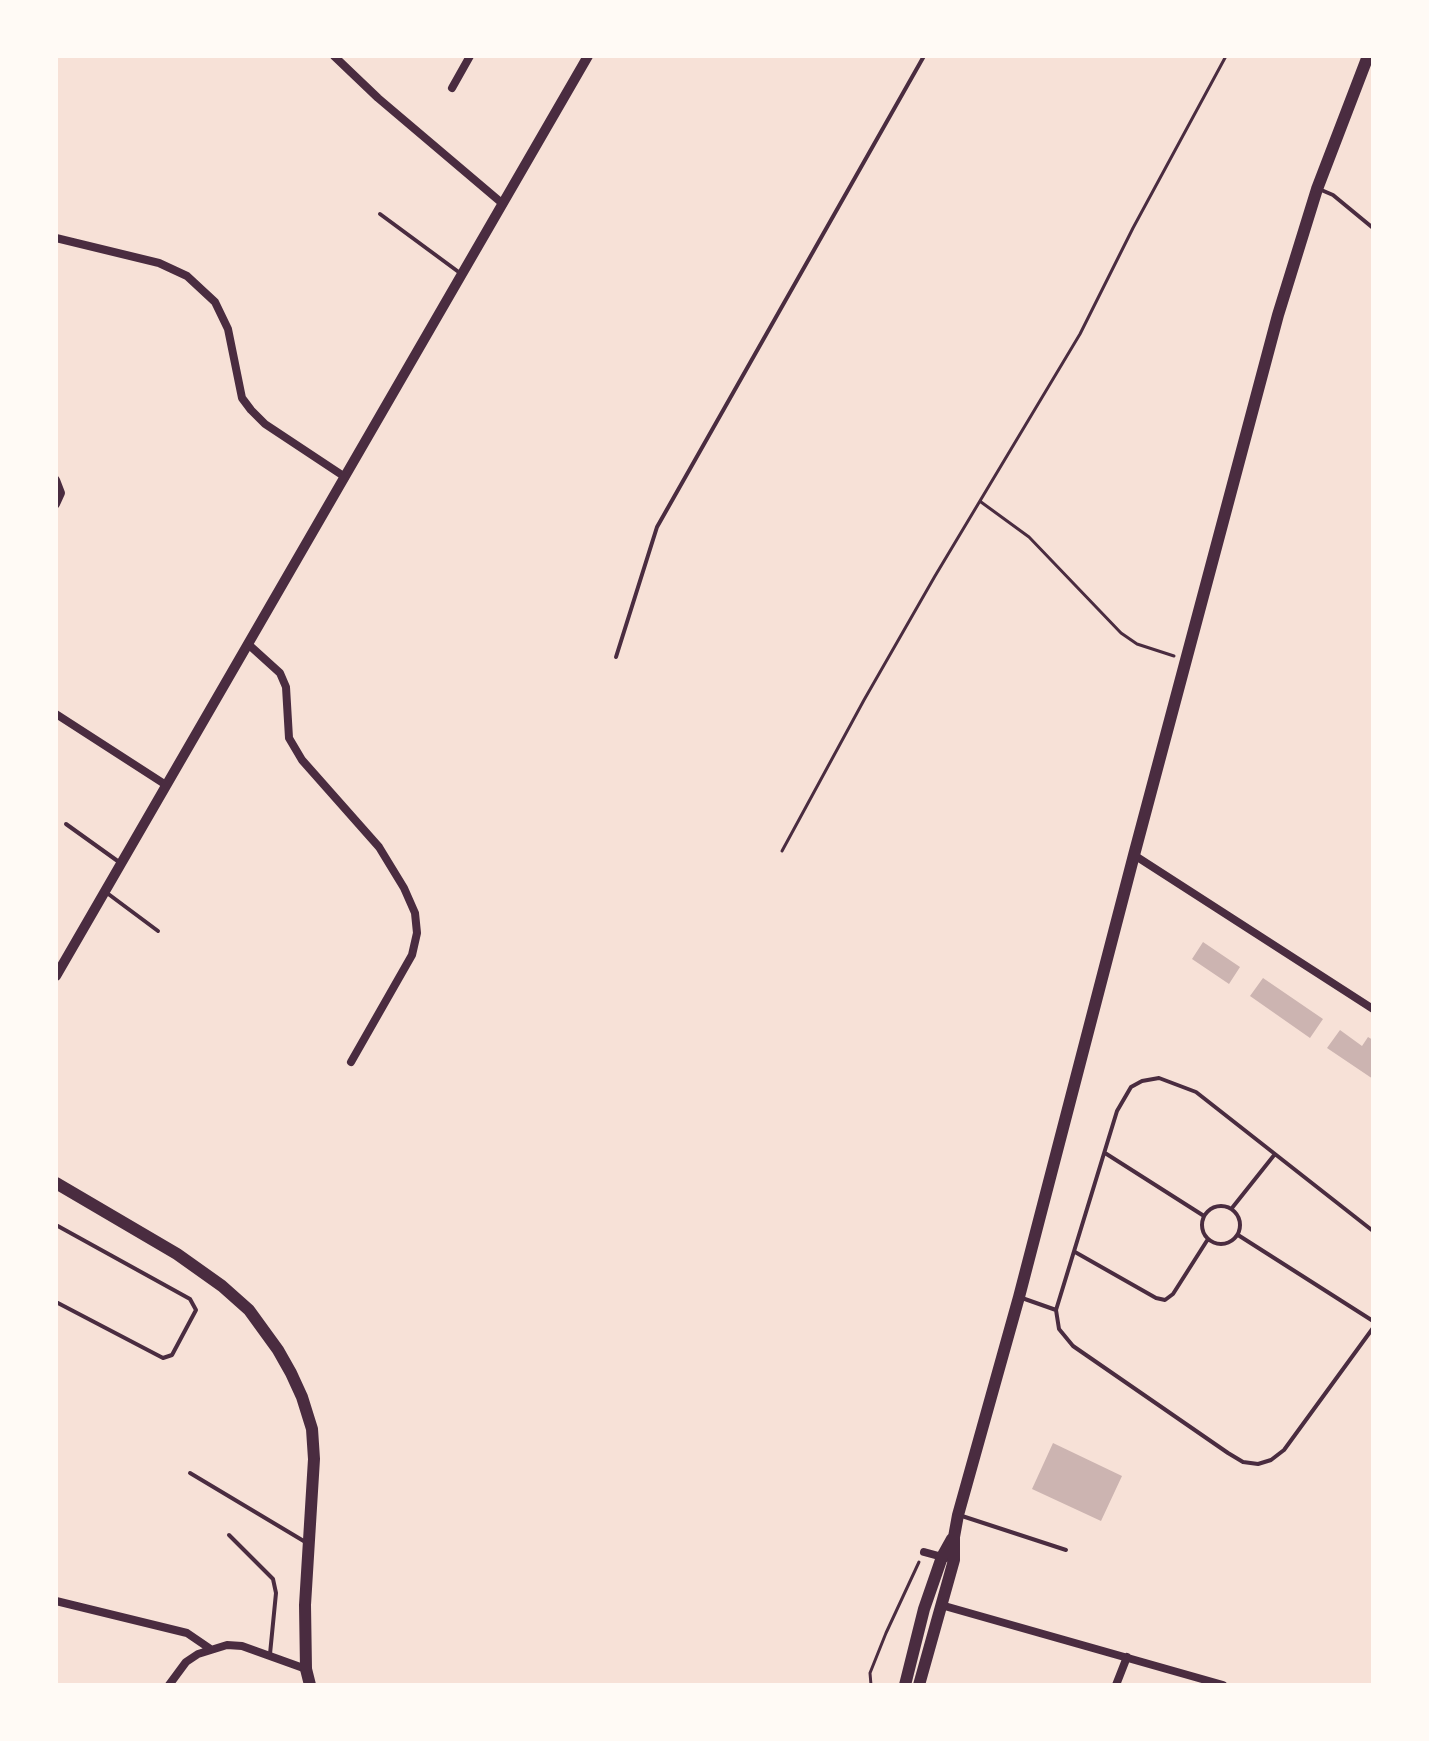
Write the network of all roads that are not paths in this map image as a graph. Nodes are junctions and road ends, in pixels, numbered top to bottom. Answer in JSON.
{"nodes":[{"id":1,"x":334,"y":56,"type":"edge"},
{"id":2,"x":470,"y":56,"type":"edge"},
{"id":3,"x":588,"y":56,"type":"edge"},
{"id":4,"x":924,"y":56,"type":"edge"},
{"id":5,"x":1368,"y":56,"type":"edge"},
{"id":6,"x":452,"y":88,"type":"dead end"},
{"id":7,"x":1317,"y":189,"type":"junction"},
{"id":8,"x":503,"y":204,"type":"junction"},
{"id":9,"x":380,"y":214,"type":"dead end"},
{"id":10,"x":1373,"y":228,"type":"edge"},
{"id":11,"x":56,"y":238,"type":"edge"},
{"id":12,"x":462,"y":274,"type":"junction"},
{"id":13,"x":345,"y":477,"type":"junction"},
{"id":14,"x":56,"y":480,"type":"edge"},
{"id":15,"x":56,"y":504,"type":"edge"},
{"id":16,"x":248,"y":644,"type":"junction"},
{"id":17,"x":616,"y":657,"type":"dead end"},
{"id":18,"x":56,"y":714,"type":"edge"},
{"id":19,"x":166,"y":785,"type":"junction"},
{"id":20,"x":66,"y":824,"type":"dead end"},
{"id":21,"x":1134,"y":855,"type":"junction"},
{"id":22,"x":121,"y":863,"type":"junction"},
{"id":23,"x":105,"y":891,"type":"junction"},
{"id":24,"x":158,"y":931,"type":"dead end"},
{"id":25,"x":57,"y":972,"type":"edge"},
{"id":26,"x":1373,"y":1009,"type":"edge"},
{"id":27,"x":351,"y":1062,"type":"dead end"},
{"id":28,"x":1105,"y":1153,"type":"junction"},
{"id":29,"x":1275,"y":1154,"type":"junction"},
{"id":30,"x":56,"y":1183,"type":"edge"},
{"id":31,"x":1231,"y":1209,"type":"junction"},
{"id":32,"x":1204,"y":1216,"type":"junction"},
{"id":33,"x":56,"y":1225,"type":"edge"},
{"id":34,"x":1373,"y":1231,"type":"edge"},
{"id":35,"x":1238,"y":1235,"type":"junction"},
{"id":36,"x":1208,"y":1239,"type":"junction"},
{"id":37,"x":1075,"y":1252,"type":"junction"},
{"id":38,"x":1019,"y":1297,"type":"junction"},
{"id":39,"x":56,"y":1302,"type":"edge"},
{"id":40,"x":1056,"y":1310,"type":"junction"},
{"id":41,"x":1373,"y":1321,"type":"edge"},
{"id":42,"x":1373,"y":1328,"type":"edge"},
{"id":43,"x":190,"y":1473,"type":"dead end"},
{"id":44,"x":958,"y":1515,"type":"junction"},
{"id":45,"x":229,"y":1535,"type":"dead end"},
{"id":46,"x":309,"y":1544,"type":"junction"},
{"id":47,"x":1066,"y":1550,"type":"dead end"},
{"id":48,"x":924,"y":1552,"type":"road end"},
{"id":49,"x":948,"y":1558,"type":"junction"},
{"id":50,"x":56,"y":1601,"type":"edge"},
{"id":51,"x":941,"y":1605,"type":"junction"},
{"id":52,"x":209,"y":1648,"type":"junction"},
{"id":53,"x":270,"y":1656,"type":"junction"},
{"id":54,"x":1127,"y":1657,"type":"junction"},
{"id":55,"x":306,"y":1669,"type":"junction"},
{"id":56,"x":169,"y":1685,"type":"edge"},
{"id":57,"x":310,"y":1685,"type":"edge"},
{"id":58,"x":905,"y":1685,"type":"edge"},
{"id":59,"x":919,"y":1685,"type":"edge"},
{"id":60,"x":1116,"y":1685,"type":"edge"},
{"id":61,"x":1223,"y":1685,"type":"edge"}],
"edges":[{"from":1,"to":8,"type":"street"},
{"from":2,"to":6,"type":"street"},
{"from":3,"to":8,"type":"street"},
{"from":4,"to":17,"type":"lane"},
{"from":5,"to":7,"type":"main road"},
{"from":7,"to":10,"type":"lane"},
{"from":7,"to":21,"type":"main road"},
{"from":8,"to":12,"type":"street"},
{"from":9,"to":12,"type":"lane"},
{"from":11,"to":13,"type":"street"},
{"from":12,"to":13,"type":"street"},
{"from":13,"to":16,"type":"street"},
{"from":14,"to":15,"type":"street"},
{"from":16,"to":19,"type":"street"},
{"from":16,"to":27,"type":"street"},
{"from":18,"to":19,"type":"street"},
{"from":19,"to":22,"type":"street"},
{"from":20,"to":22,"type":"lane"},
{"from":21,"to":26,"type":"street"},
{"from":21,"to":38,"type":"main road"},
{"from":22,"to":23,"type":"street"},
{"from":23,"to":24,"type":"lane"},
{"from":23,"to":25,"type":"street"},
{"from":28,"to":29,"type":"lane"},
{"from":28,"to":32,"type":"lane"},
{"from":28,"to":37,"type":"lane"},
{"from":29,"to":31,"type":"lane"},
{"from":29,"to":34,"type":"lane"},
{"from":30,"to":46,"type":"main road"},
{"from":31,"to":32,"type":"lane"},
{"from":31,"to":35,"type":"lane"},
{"from":32,"to":36,"type":"lane"},
{"from":33,"to":39,"type":"lane"},
{"from":35,"to":36,"type":"lane"},
{"from":35,"to":41,"type":"lane"},
{"from":36,"to":37,"type":"lane"},
{"from":37,"to":40,"type":"lane"},
{"from":38,"to":40,"type":"lane"},
{"from":38,"to":44,"type":"main road"},
{"from":40,"to":42,"type":"lane"},
{"from":43,"to":46,"type":"lane"},
{"from":44,"to":47,"type":"lane"},
{"from":44,"to":49,"type":"main road"},
{"from":45,"to":53,"type":"lane"},
{"from":46,"to":55,"type":"main road"},
{"from":48,"to":49,"type":"street"},
{"from":49,"to":51,"type":"main road"},
{"from":49,"to":58,"type":"main road"},
{"from":50,"to":52,"type":"street"},
{"from":51,"to":54,"type":"street"},
{"from":51,"to":59,"type":"main road"},
{"from":52,"to":53,"type":"street"},
{"from":52,"to":56,"type":"street"},
{"from":53,"to":55,"type":"street"},
{"from":54,"to":60,"type":"street"},
{"from":54,"to":61,"type":"street"},
{"from":55,"to":57,"type":"main road"}]}
